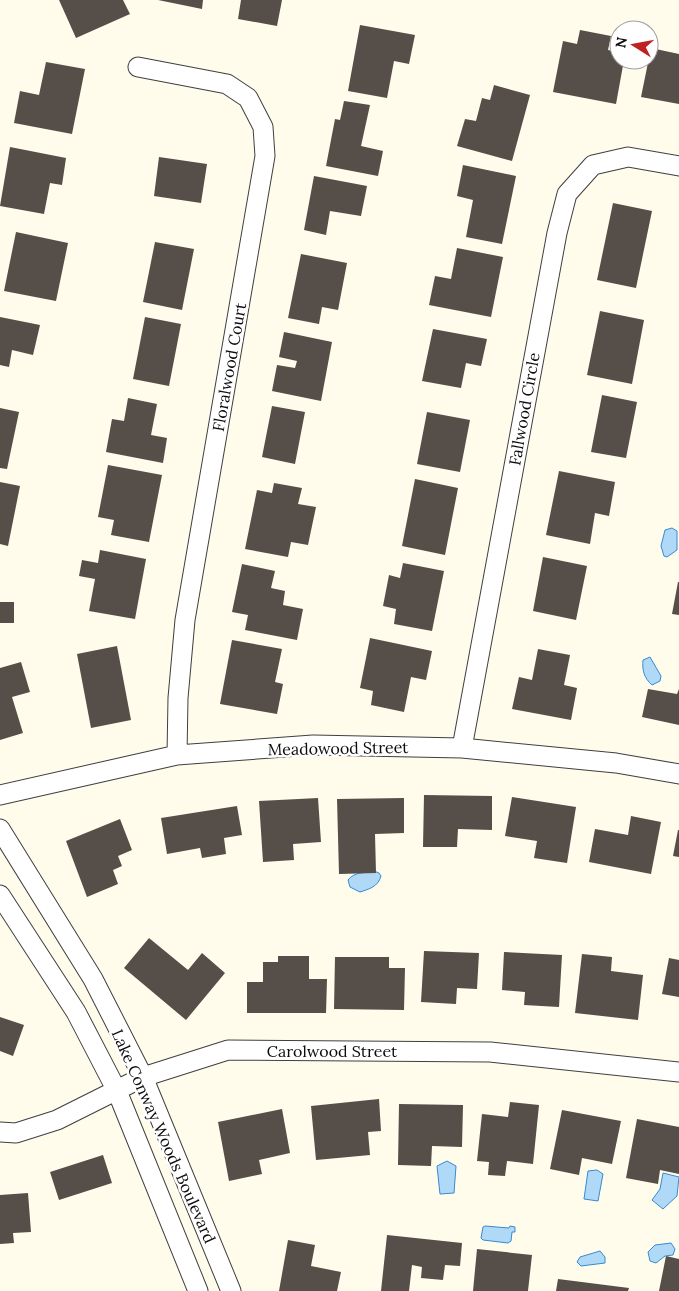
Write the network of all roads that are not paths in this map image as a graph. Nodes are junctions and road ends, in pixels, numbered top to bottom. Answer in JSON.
{"nodes":[{"id":1,"x":138,"y":67,"type":"dead end"},
{"id":2,"x":679,"y":166,"type":"edge"},
{"id":3,"x":462,"y":748,"type":"junction"},
{"id":4,"x":177,"y":755,"type":"junction"},
{"id":5,"x":679,"y":774,"type":"edge"},
{"id":6,"x":0,"y":795,"type":"edge"},
{"id":7,"x":0,"y":829,"type":"edge"},
{"id":8,"x":0,"y":895,"type":"edge"},
{"id":9,"x":679,"y":1072,"type":"edge"},
{"id":10,"x":142,"y":1078,"type":"junction"},
{"id":11,"x":117,"y":1091,"type":"junction"},
{"id":12,"x":0,"y":1132,"type":"edge"},
{"id":13,"x":198,"y":1291,"type":"edge"},
{"id":14,"x":231,"y":1291,"type":"edge"}],
"edges":[{"from":1,"to":4,"type":"street","name":"Floralwood Court"},
{"from":2,"to":3,"type":"street","name":"Fallwood Circle"},
{"from":3,"to":4,"type":"street","name":"Meadowood Street"},
{"from":3,"to":5,"type":"street","name":"Meadowood Street"},
{"from":4,"to":6,"type":"street","name":"Meadowood Street"},
{"from":7,"to":10,"type":"street","name":"Lake Conway Woods Boulevard"},
{"from":8,"to":11,"type":"street","name":"Lake Conway Woods Boulevard"},
{"from":9,"to":10,"type":"street","name":"Carolwood Street"},
{"from":10,"to":11,"type":"street","name":"Carolwood Street"},
{"from":10,"to":14,"type":"street","name":"Lake Conway Woods Boulevard"},
{"from":11,"to":12,"type":"street","name":"Carolwood Street"},
{"from":11,"to":13,"type":"street","name":"Lake Conway Woods Boulevard"}]}
